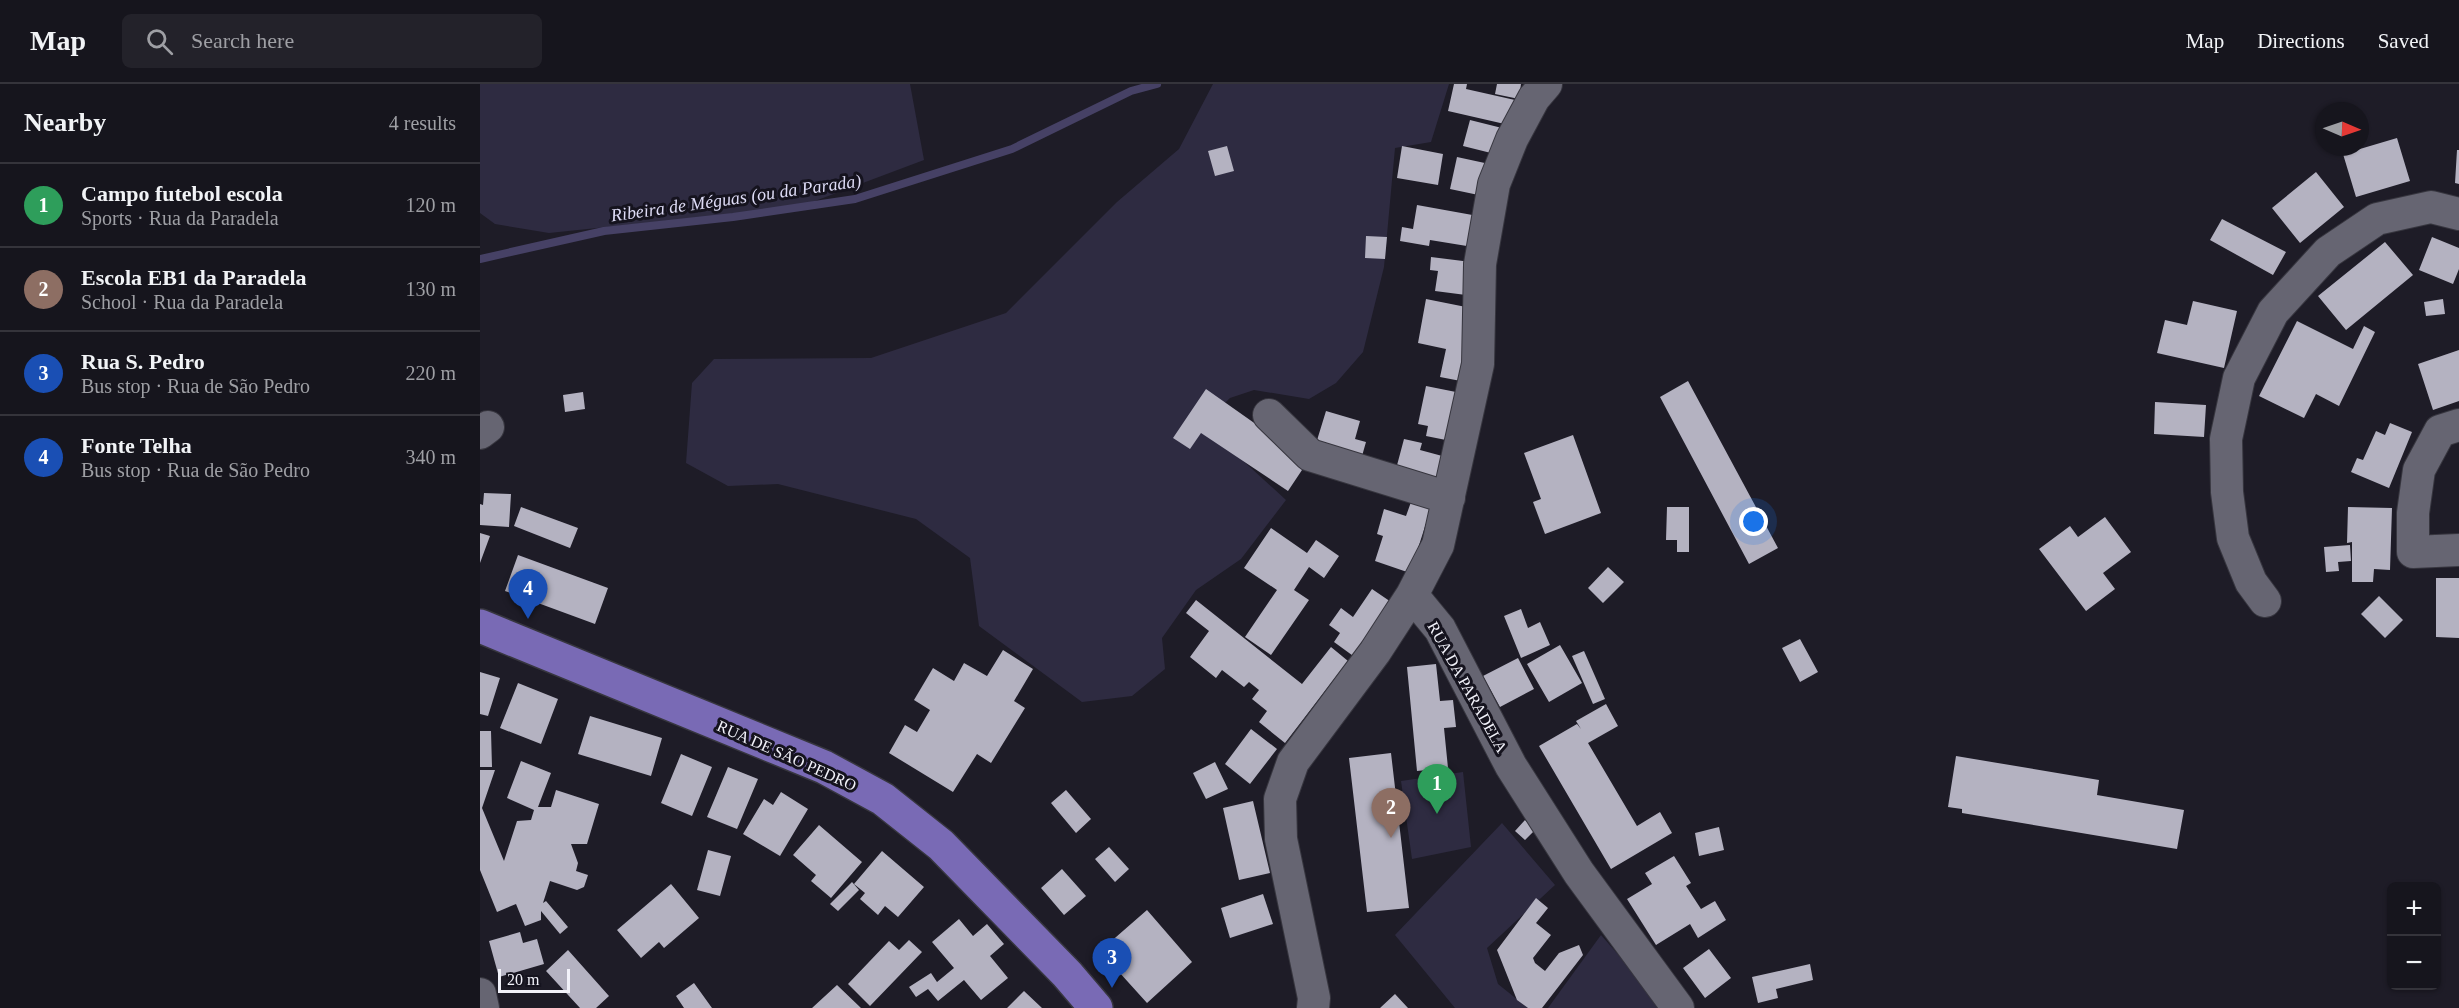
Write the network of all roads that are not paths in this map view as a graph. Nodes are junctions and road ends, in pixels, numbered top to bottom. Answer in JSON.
{"nodes":[{"id":1,"x":1546,"y":84,"type":"edge"},
{"id":2,"x":2459,"y":214,"type":"edge"},
{"id":3,"x":1269,"y":415,"type":"dead end"},
{"id":4,"x":2459,"y":425,"type":"edge"},
{"id":5,"x":1449,"y":498,"type":"junction"},
{"id":6,"x":2459,"y":550,"type":"edge"},
{"id":7,"x":1412,"y":595,"type":"junction"},
{"id":8,"x":2265,"y":601,"type":"dead end"},
{"id":9,"x":480,"y":626,"type":"edge"},
{"id":10,"x":480,"y":994,"type":"edge"},
{"id":11,"x":483,"y":1008,"type":"edge"},
{"id":12,"x":1096,"y":1008,"type":"edge"},
{"id":13,"x":1313,"y":1008,"type":"edge"},
{"id":14,"x":1678,"y":1008,"type":"edge"}],
"edges":[{"from":1,"to":5,"type":"street"},
{"from":2,"to":8,"type":"street"},
{"from":3,"to":5,"type":"street"},
{"from":4,"to":6,"type":"street"},
{"from":5,"to":7,"type":"street"},
{"from":7,"to":13,"type":"street"},
{"from":7,"to":14,"type":"street","name":"RUA DA PARADELA"},
{"from":9,"to":12,"type":"main road","name":"RUA DE SÃO PEDRO"},
{"from":10,"to":11,"type":"street"}]}
